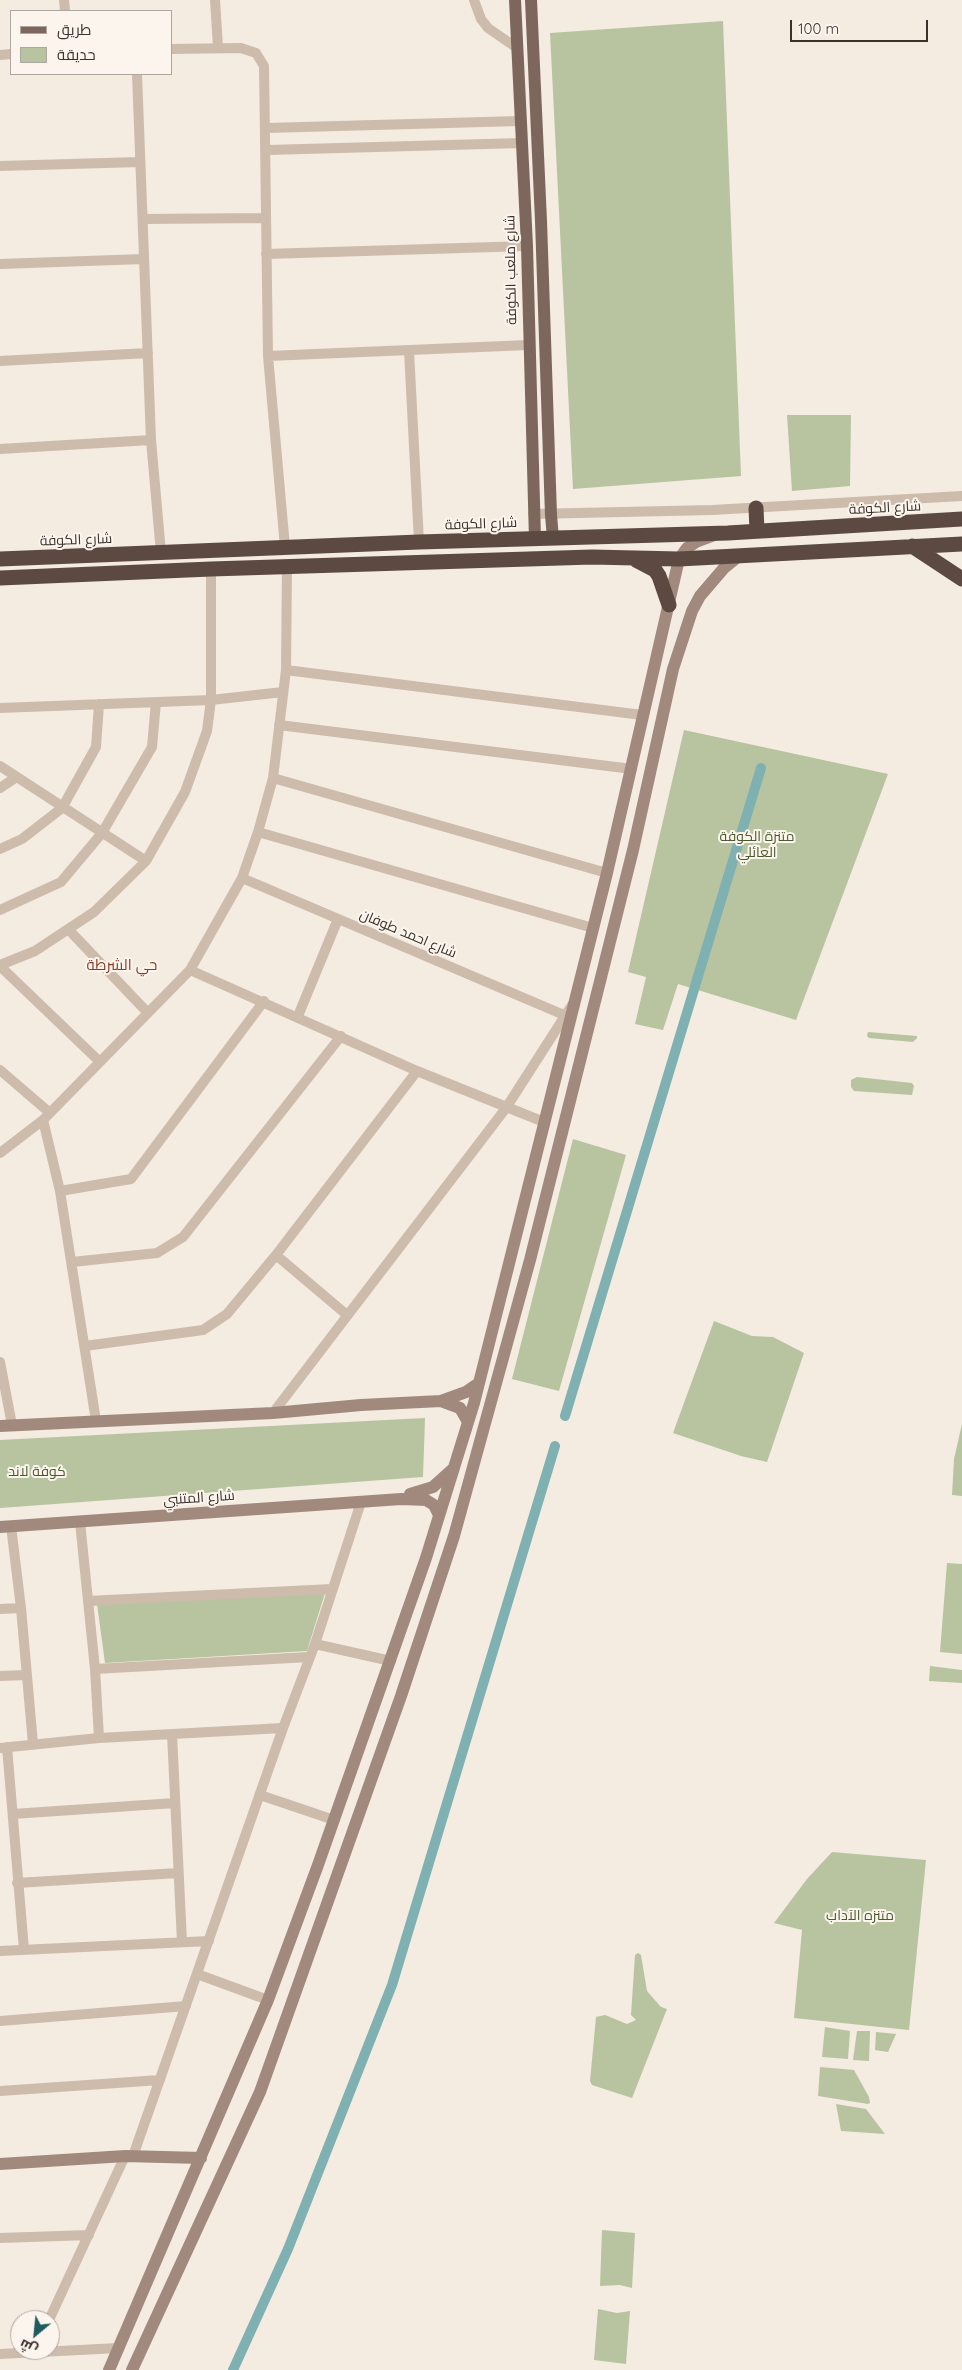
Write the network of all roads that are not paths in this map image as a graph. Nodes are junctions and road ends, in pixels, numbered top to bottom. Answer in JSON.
{"nodes":[{"id":1,"x":215,"y":0,"type":"edge"},
{"id":2,"x":474,"y":0,"type":"edge"},
{"id":3,"x":515,"y":0,"type":"edge"},
{"id":4,"x":531,"y":0,"type":"edge"},
{"id":5,"x":218,"y":47,"type":"junction"},
{"id":6,"x":517,"y":48,"type":"junction"},
{"id":7,"x":172,"y":49,"type":"edge"},
{"id":8,"x":137,"y":75,"type":"edge"},
{"id":9,"x":520,"y":121,"type":"junction"},
{"id":10,"x":266,"y":128,"type":"junction"},
{"id":11,"x":522,"y":143,"type":"junction"},
{"id":12,"x":267,"y":150,"type":"junction"},
{"id":13,"x":140,"y":162,"type":"junction"},
{"id":14,"x":0,"y":166,"type":"edge"},
{"id":15,"x":540,"y":189,"type":"junction"},
{"id":16,"x":524,"y":191,"type":"junction"},
{"id":17,"x":266,"y":218,"type":"junction"},
{"id":18,"x":143,"y":219,"type":"junction"},
{"id":19,"x":541,"y":220,"type":"junction"},
{"id":20,"x":526,"y":222,"type":"junction"},
{"id":21,"x":527,"y":246,"type":"junction"},
{"id":22,"x":266,"y":254,"type":"junction"},
{"id":23,"x":144,"y":259,"type":"junction"},
{"id":24,"x":0,"y":264,"type":"edge"},
{"id":25,"x":528,"y":345,"type":"junction"},
{"id":26,"x":409,"y":351,"type":"junction"},
{"id":27,"x":148,"y":353,"type":"junction"},
{"id":28,"x":268,"y":356,"type":"junction"},
{"id":29,"x":0,"y":361,"type":"edge"},
{"id":30,"x":151,"y":440,"type":"junction"},
{"id":31,"x":0,"y":449,"type":"edge"},
{"id":32,"x":962,"y":496,"type":"edge"},
{"id":33,"x":756,"y":508,"type":"junction"},
{"id":34,"x":533,"y":514,"type":"junction"},
{"id":35,"x":551,"y":515,"type":"junction"},
{"id":36,"x":962,"y":519,"type":"edge"},
{"id":37,"x":757,"y":530,"type":"junction"},
{"id":38,"x":728,"y":533,"type":"junction"},
{"id":39,"x":586,"y":536,"type":"junction"},
{"id":40,"x":553,"y":538,"type":"junction"},
{"id":41,"x":535,"y":539,"type":"junction"},
{"id":42,"x":419,"y":542,"type":"junction"},
{"id":43,"x":962,"y":544,"type":"edge"},
{"id":44,"x":912,"y":546,"type":"junction"},
{"id":45,"x":285,"y":547,"type":"junction"},
{"id":46,"x":161,"y":553,"type":"junction"},
{"id":47,"x":740,"y":555,"type":"junction"},
{"id":48,"x":592,"y":557,"type":"junction"},
{"id":49,"x":0,"y":559,"type":"edge"},
{"id":50,"x":635,"y":559,"type":"junction"},
{"id":51,"x":680,"y":559,"type":"junction"},
{"id":52,"x":287,"y":566,"type":"junction"},
{"id":53,"x":211,"y":569,"type":"junction"},
{"id":54,"x":0,"y":578,"type":"edge"},
{"id":55,"x":962,"y":579,"type":"edge"},
{"id":56,"x":669,"y":605,"type":"junction"},
{"id":57,"x":662,"y":634,"type":"junction"},
{"id":58,"x":682,"y":641,"type":"junction"},
{"id":59,"x":286,"y":670,"type":"junction"},
{"id":60,"x":283,"y":692,"type":"junction"},
{"id":61,"x":211,"y":700,"type":"junction"},
{"id":62,"x":156,"y":702,"type":"junction"},
{"id":63,"x":99,"y":704,"type":"junction"},
{"id":64,"x":0,"y":708,"type":"edge"},
{"id":65,"x":642,"y":716,"type":"junction"},
{"id":66,"x":279,"y":725,"type":"junction"},
{"id":67,"x":0,"y":766,"type":"edge"},
{"id":68,"x":632,"y":769,"type":"junction"},
{"id":69,"x":15,"y":778,"type":"junction"},
{"id":70,"x":273,"y":778,"type":"junction"},
{"id":71,"x":0,"y":788,"type":"edge"},
{"id":72,"x":62,"y":808,"type":"junction"},
{"id":73,"x":258,"y":832,"type":"junction"},
{"id":74,"x":102,"y":833,"type":"junction"},
{"id":75,"x":0,"y":848,"type":"edge"},
{"id":76,"x":146,"y":861,"type":"junction"},
{"id":77,"x":607,"y":873,"type":"junction"},
{"id":78,"x":242,"y":878,"type":"junction"},
{"id":79,"x":0,"y":910,"type":"edge"},
{"id":80,"x":338,"y":919,"type":"junction"},
{"id":81,"x":593,"y":928,"type":"junction"},
{"id":82,"x":68,"y":929,"type":"junction"},
{"id":83,"x":0,"y":965,"type":"edge"},
{"id":84,"x":190,"y":970,"type":"junction"},
{"id":85,"x":264,"y":1001,"type":"junction"},
{"id":86,"x":575,"y":1001,"type":"junction"},
{"id":87,"x":148,"y":1013,"type":"junction"},
{"id":88,"x":564,"y":1015,"type":"junction"},
{"id":89,"x":298,"y":1016,"type":"junction"},
{"id":90,"x":341,"y":1036,"type":"junction"},
{"id":91,"x":100,"y":1062,"type":"junction"},
{"id":92,"x":0,"y":1070,"type":"edge"},
{"id":93,"x":418,"y":1071,"type":"junction"},
{"id":94,"x":553,"y":1087,"type":"junction"},
{"id":95,"x":572,"y":1090,"type":"junction"},
{"id":96,"x":506,"y":1108,"type":"junction"},
{"id":97,"x":46,"y":1116,"type":"junction"},
{"id":98,"x":544,"y":1122,"type":"junction"},
{"id":99,"x":0,"y":1153,"type":"edge"},
{"id":100,"x":60,"y":1191,"type":"junction"},
{"id":101,"x":276,"y":1255,"type":"junction"},
{"id":102,"x":72,"y":1262,"type":"junction"},
{"id":103,"x":347,"y":1314,"type":"junction"},
{"id":104,"x":85,"y":1346,"type":"junction"},
{"id":105,"x":0,"y":1362,"type":"edge"},
{"id":106,"x":479,"y":1383,"type":"junction"},
{"id":107,"x":441,"y":1401,"type":"junction"},
{"id":108,"x":273,"y":1413,"type":"junction"},
{"id":109,"x":96,"y":1421,"type":"junction"},
{"id":110,"x":468,"y":1422,"type":"junction"},
{"id":111,"x":6,"y":1426,"type":"edge"},
{"id":112,"x":454,"y":1467,"type":"junction"},
{"id":113,"x":401,"y":1499,"type":"junction"},
{"id":114,"x":361,"y":1502,"type":"junction"},
{"id":115,"x":439,"y":1516,"type":"junction"},
{"id":116,"x":80,"y":1522,"type":"junction"},
{"id":117,"x":6,"y":1527,"type":"edge"},
{"id":118,"x":332,"y":1589,"type":"junction"},
{"id":119,"x":88,"y":1601,"type":"junction"},
{"id":120,"x":21,"y":1608,"type":"junction"},
{"id":121,"x":0,"y":1609,"type":"edge"},
{"id":122,"x":315,"y":1644,"type":"junction"},
{"id":123,"x":309,"y":1657,"type":"junction"},
{"id":124,"x":391,"y":1661,"type":"junction"},
{"id":125,"x":95,"y":1669,"type":"junction"},
{"id":126,"x":27,"y":1675,"type":"junction"},
{"id":127,"x":0,"y":1676,"type":"edge"},
{"id":128,"x":283,"y":1728,"type":"junction"},
{"id":129,"x":172,"y":1734,"type":"junction"},
{"id":130,"x":99,"y":1738,"type":"junction"},
{"id":131,"x":33,"y":1744,"type":"junction"},
{"id":132,"x":3,"y":1748,"type":"edge"},
{"id":133,"x":260,"y":1795,"type":"junction"},
{"id":134,"x":175,"y":1804,"type":"junction"},
{"id":135,"x":13,"y":1814,"type":"junction"},
{"id":136,"x":334,"y":1820,"type":"junction"},
{"id":137,"x":178,"y":1873,"type":"junction"},
{"id":138,"x":17,"y":1883,"type":"junction"},
{"id":139,"x":209,"y":1941,"type":"junction"},
{"id":140,"x":182,"y":1942,"type":"junction"},
{"id":141,"x":24,"y":1950,"type":"junction"},
{"id":142,"x":0,"y":1951,"type":"edge"},
{"id":143,"x":197,"y":1974,"type":"junction"},
{"id":144,"x":275,"y":1982,"type":"junction"},
{"id":145,"x":297,"y":1989,"type":"junction"},
{"id":146,"x":266,"y":2004,"type":"junction"},
{"id":147,"x":186,"y":2006,"type":"junction"},
{"id":148,"x":285,"y":2020,"type":"junction"},
{"id":149,"x":0,"y":2021,"type":"edge"},
{"id":150,"x":160,"y":2080,"type":"junction"},
{"id":151,"x":0,"y":2092,"type":"edge"},
{"id":152,"x":129,"y":2156,"type":"junction"},
{"id":153,"x":201,"y":2158,"type":"junction"},
{"id":154,"x":0,"y":2164,"type":"edge"},
{"id":155,"x":89,"y":2235,"type":"junction"},
{"id":156,"x":0,"y":2238,"type":"edge"},
{"id":157,"x":54,"y":2310,"type":"edge"},
{"id":158,"x":119,"y":2348,"type":"junction"},
{"id":159,"x":60,"y":2350,"type":"edge"},
{"id":160,"x":109,"y":2370,"type":"edge"},
{"id":161,"x":132,"y":2370,"type":"edge"}],
"edges":[{"from":1,"to":5,"type":"street"},
{"from":2,"to":6,"type":"street"},
{"from":3,"to":6,"type":"main road","name":"شارع ملعب الكوفة"},
{"from":4,"to":15,"type":"main road"},
{"from":5,"to":7,"type":"street"},
{"from":5,"to":10,"type":"street"},
{"from":6,"to":9,"type":"main road","name":"شارع ملعب الكوفة"},
{"from":8,"to":13,"type":"street"},
{"from":9,"to":10,"type":"street"},
{"from":9,"to":11,"type":"main road","name":"شارع ملعب الكوفة"},
{"from":10,"to":12,"type":"street"},
{"from":11,"to":12,"type":"street"},
{"from":11,"to":16,"type":"main road","name":"شارع ملعب الكوفة"},
{"from":12,"to":17,"type":"street"},
{"from":13,"to":14,"type":"street"},
{"from":13,"to":18,"type":"street"},
{"from":15,"to":16,"type":"main road"},
{"from":15,"to":19,"type":"main road"},
{"from":16,"to":20,"type":"main road","name":"شارع ملعب الكوفة"},
{"from":17,"to":18,"type":"street"},
{"from":17,"to":22,"type":"street"},
{"from":18,"to":23,"type":"street"},
{"from":19,"to":20,"type":"main road"},
{"from":19,"to":35,"type":"main road"},
{"from":20,"to":21,"type":"main road","name":"شارع ملعب الكوفة"},
{"from":21,"to":22,"type":"street"},
{"from":21,"to":25,"type":"main road","name":"شارع ملعب الكوفة"},
{"from":22,"to":28,"type":"street"},
{"from":23,"to":24,"type":"street"},
{"from":23,"to":27,"type":"street"},
{"from":25,"to":26,"type":"street"},
{"from":25,"to":34,"type":"main road","name":"شارع ملعب الكوفة"},
{"from":26,"to":28,"type":"street"},
{"from":26,"to":42,"type":"street"},
{"from":27,"to":29,"type":"street"},
{"from":27,"to":30,"type":"street"},
{"from":28,"to":45,"type":"street"},
{"from":30,"to":31,"type":"street"},
{"from":30,"to":46,"type":"street"},
{"from":32,"to":33,"type":"street"},
{"from":33,"to":35,"type":"street"},
{"from":33,"to":37,"type":"highway"},
{"from":34,"to":35,"type":"street"},
{"from":34,"to":41,"type":"main road","name":"شارع ملعب الكوفة"},
{"from":35,"to":40,"type":"main road"},
{"from":36,"to":37,"type":"highway","name":"شارع الكوفة"},
{"from":37,"to":38,"type":"highway","name":"شارع الكوفة"},
{"from":38,"to":39,"type":"highway","name":"شارع الكوفة"},
{"from":38,"to":51,"type":"main road"},
{"from":39,"to":40,"type":"highway","name":"شارع الكوفة"},
{"from":39,"to":48,"type":"highway"},
{"from":40,"to":41,"type":"highway","name":"شارع الكوفة"},
{"from":41,"to":42,"type":"highway","name":"شارع الكوفة"},
{"from":42,"to":45,"type":"highway","name":"شارع الكوفة"},
{"from":43,"to":44,"type":"highway"},
{"from":44,"to":47,"type":"highway"},
{"from":44,"to":55,"type":"highway"},
{"from":45,"to":46,"type":"highway","name":"شارع الكوفة"},
{"from":46,"to":49,"type":"highway","name":"شارع الكوفة"},
{"from":47,"to":51,"type":"highway"},
{"from":47,"to":58,"type":"main road"},
{"from":48,"to":50,"type":"highway"},
{"from":48,"to":52,"type":"highway"},
{"from":50,"to":51,"type":"highway"},
{"from":50,"to":56,"type":"highway"},
{"from":51,"to":56,"type":"main road"},
{"from":52,"to":53,"type":"highway"},
{"from":52,"to":59,"type":"street"},
{"from":53,"to":54,"type":"highway"},
{"from":53,"to":61,"type":"street"},
{"from":56,"to":57,"type":"main road"},
{"from":57,"to":58,"type":"main road"},
{"from":57,"to":65,"type":"main road"},
{"from":58,"to":95,"type":"main road"},
{"from":59,"to":60,"type":"street"},
{"from":59,"to":65,"type":"street"},
{"from":60,"to":61,"type":"street"},
{"from":60,"to":66,"type":"street"},
{"from":61,"to":62,"type":"street"},
{"from":61,"to":76,"type":"street"},
{"from":62,"to":63,"type":"street"},
{"from":62,"to":74,"type":"street"},
{"from":63,"to":64,"type":"street"},
{"from":63,"to":72,"type":"street"},
{"from":65,"to":68,"type":"main road"},
{"from":66,"to":68,"type":"street"},
{"from":66,"to":70,"type":"street"},
{"from":67,"to":69,"type":"street"},
{"from":68,"to":77,"type":"main road"},
{"from":69,"to":71,"type":"street"},
{"from":69,"to":72,"type":"street"},
{"from":70,"to":73,"type":"street"},
{"from":70,"to":77,"type":"street"},
{"from":72,"to":74,"type":"street"},
{"from":72,"to":75,"type":"street"},
{"from":73,"to":78,"type":"street"},
{"from":73,"to":81,"type":"street"},
{"from":74,"to":76,"type":"street"},
{"from":74,"to":79,"type":"street"},
{"from":76,"to":82,"type":"street"},
{"from":77,"to":81,"type":"main road"},
{"from":78,"to":80,"type":"street","name":"شارع احمد طوفان"},
{"from":78,"to":84,"type":"street"},
{"from":80,"to":88,"type":"street","name":"شارع احمد طوفان"},
{"from":80,"to":89,"type":"street"},
{"from":81,"to":86,"type":"main road"},
{"from":82,"to":83,"type":"street"},
{"from":82,"to":87,"type":"street"},
{"from":83,"to":91,"type":"street"},
{"from":84,"to":85,"type":"street"},
{"from":84,"to":87,"type":"street"},
{"from":85,"to":89,"type":"street"},
{"from":85,"to":100,"type":"street"},
{"from":86,"to":88,"type":"street"},
{"from":86,"to":94,"type":"main road"},
{"from":87,"to":91,"type":"street"},
{"from":88,"to":96,"type":"street"},
{"from":89,"to":90,"type":"street"},
{"from":90,"to":93,"type":"street"},
{"from":90,"to":102,"type":"street"},
{"from":91,"to":97,"type":"street"},
{"from":92,"to":97,"type":"street"},
{"from":93,"to":96,"type":"street"},
{"from":93,"to":101,"type":"street"},
{"from":94,"to":95,"type":"main road"},
{"from":94,"to":98,"type":"main road"},
{"from":95,"to":145,"type":"main road"},
{"from":96,"to":98,"type":"street"},
{"from":96,"to":103,"type":"street"},
{"from":97,"to":99,"type":"street"},
{"from":97,"to":100,"type":"street"},
{"from":98,"to":106,"type":"main road"},
{"from":100,"to":102,"type":"street"},
{"from":101,"to":103,"type":"street"},
{"from":101,"to":104,"type":"street"},
{"from":102,"to":104,"type":"street"},
{"from":103,"to":108,"type":"street"},
{"from":104,"to":109,"type":"street"},
{"from":105,"to":111,"type":"street"},
{"from":106,"to":107,"type":"main road"},
{"from":106,"to":110,"type":"main road"},
{"from":107,"to":108,"type":"main road"},
{"from":107,"to":110,"type":"main road"},
{"from":108,"to":109,"type":"main road"},
{"from":109,"to":111,"type":"main road"},
{"from":110,"to":112,"type":"main road"},
{"from":112,"to":113,"type":"main road","name":"شارع المتنبي"},
{"from":112,"to":115,"type":"main road"},
{"from":113,"to":114,"type":"main road","name":"شارع المتنبي"},
{"from":113,"to":115,"type":"main road","name":"شارع المتنبي"},
{"from":114,"to":116,"type":"main road","name":"شارع المتنبي"},
{"from":114,"to":118,"type":"street"},
{"from":115,"to":124,"type":"main road"},
{"from":116,"to":117,"type":"main road","name":"شارع المتنبي"},
{"from":116,"to":119,"type":"street"},
{"from":117,"to":120,"type":"street"},
{"from":118,"to":119,"type":"street"},
{"from":118,"to":122,"type":"street"},
{"from":119,"to":125,"type":"street"},
{"from":120,"to":121,"type":"street"},
{"from":120,"to":126,"type":"street"},
{"from":122,"to":123,"type":"street"},
{"from":122,"to":124,"type":"street"},
{"from":123,"to":125,"type":"street"},
{"from":123,"to":128,"type":"street"},
{"from":124,"to":136,"type":"main road"},
{"from":125,"to":130,"type":"street"},
{"from":126,"to":127,"type":"street"},
{"from":126,"to":131,"type":"street"},
{"from":128,"to":129,"type":"street"},
{"from":128,"to":133,"type":"street"},
{"from":129,"to":130,"type":"street"},
{"from":129,"to":134,"type":"street"},
{"from":130,"to":131,"type":"street"},
{"from":131,"to":132,"type":"street"},
{"from":132,"to":135,"type":"street"},
{"from":133,"to":136,"type":"street"},
{"from":133,"to":139,"type":"street"},
{"from":134,"to":135,"type":"street"},
{"from":134,"to":137,"type":"street"},
{"from":135,"to":138,"type":"street"},
{"from":136,"to":144,"type":"main road"},
{"from":137,"to":138,"type":"street"},
{"from":137,"to":140,"type":"street"},
{"from":138,"to":141,"type":"street"},
{"from":139,"to":140,"type":"street"},
{"from":139,"to":143,"type":"street"},
{"from":140,"to":141,"type":"street"},
{"from":141,"to":142,"type":"street"},
{"from":143,"to":146,"type":"street"},
{"from":143,"to":147,"type":"street"},
{"from":144,"to":145,"type":"main road"},
{"from":144,"to":146,"type":"main road"},
{"from":145,"to":148,"type":"main road"},
{"from":146,"to":148,"type":"main road"},
{"from":146,"to":153,"type":"main road"},
{"from":147,"to":149,"type":"street"},
{"from":147,"to":150,"type":"street"},
{"from":148,"to":161,"type":"main road"},
{"from":150,"to":151,"type":"street"},
{"from":150,"to":152,"type":"street"},
{"from":152,"to":153,"type":"main road"},
{"from":152,"to":154,"type":"main road"},
{"from":152,"to":155,"type":"street"},
{"from":153,"to":158,"type":"main road"},
{"from":155,"to":156,"type":"street"},
{"from":155,"to":157,"type":"street"},
{"from":158,"to":159,"type":"street"},
{"from":158,"to":160,"type":"main road"}]}
